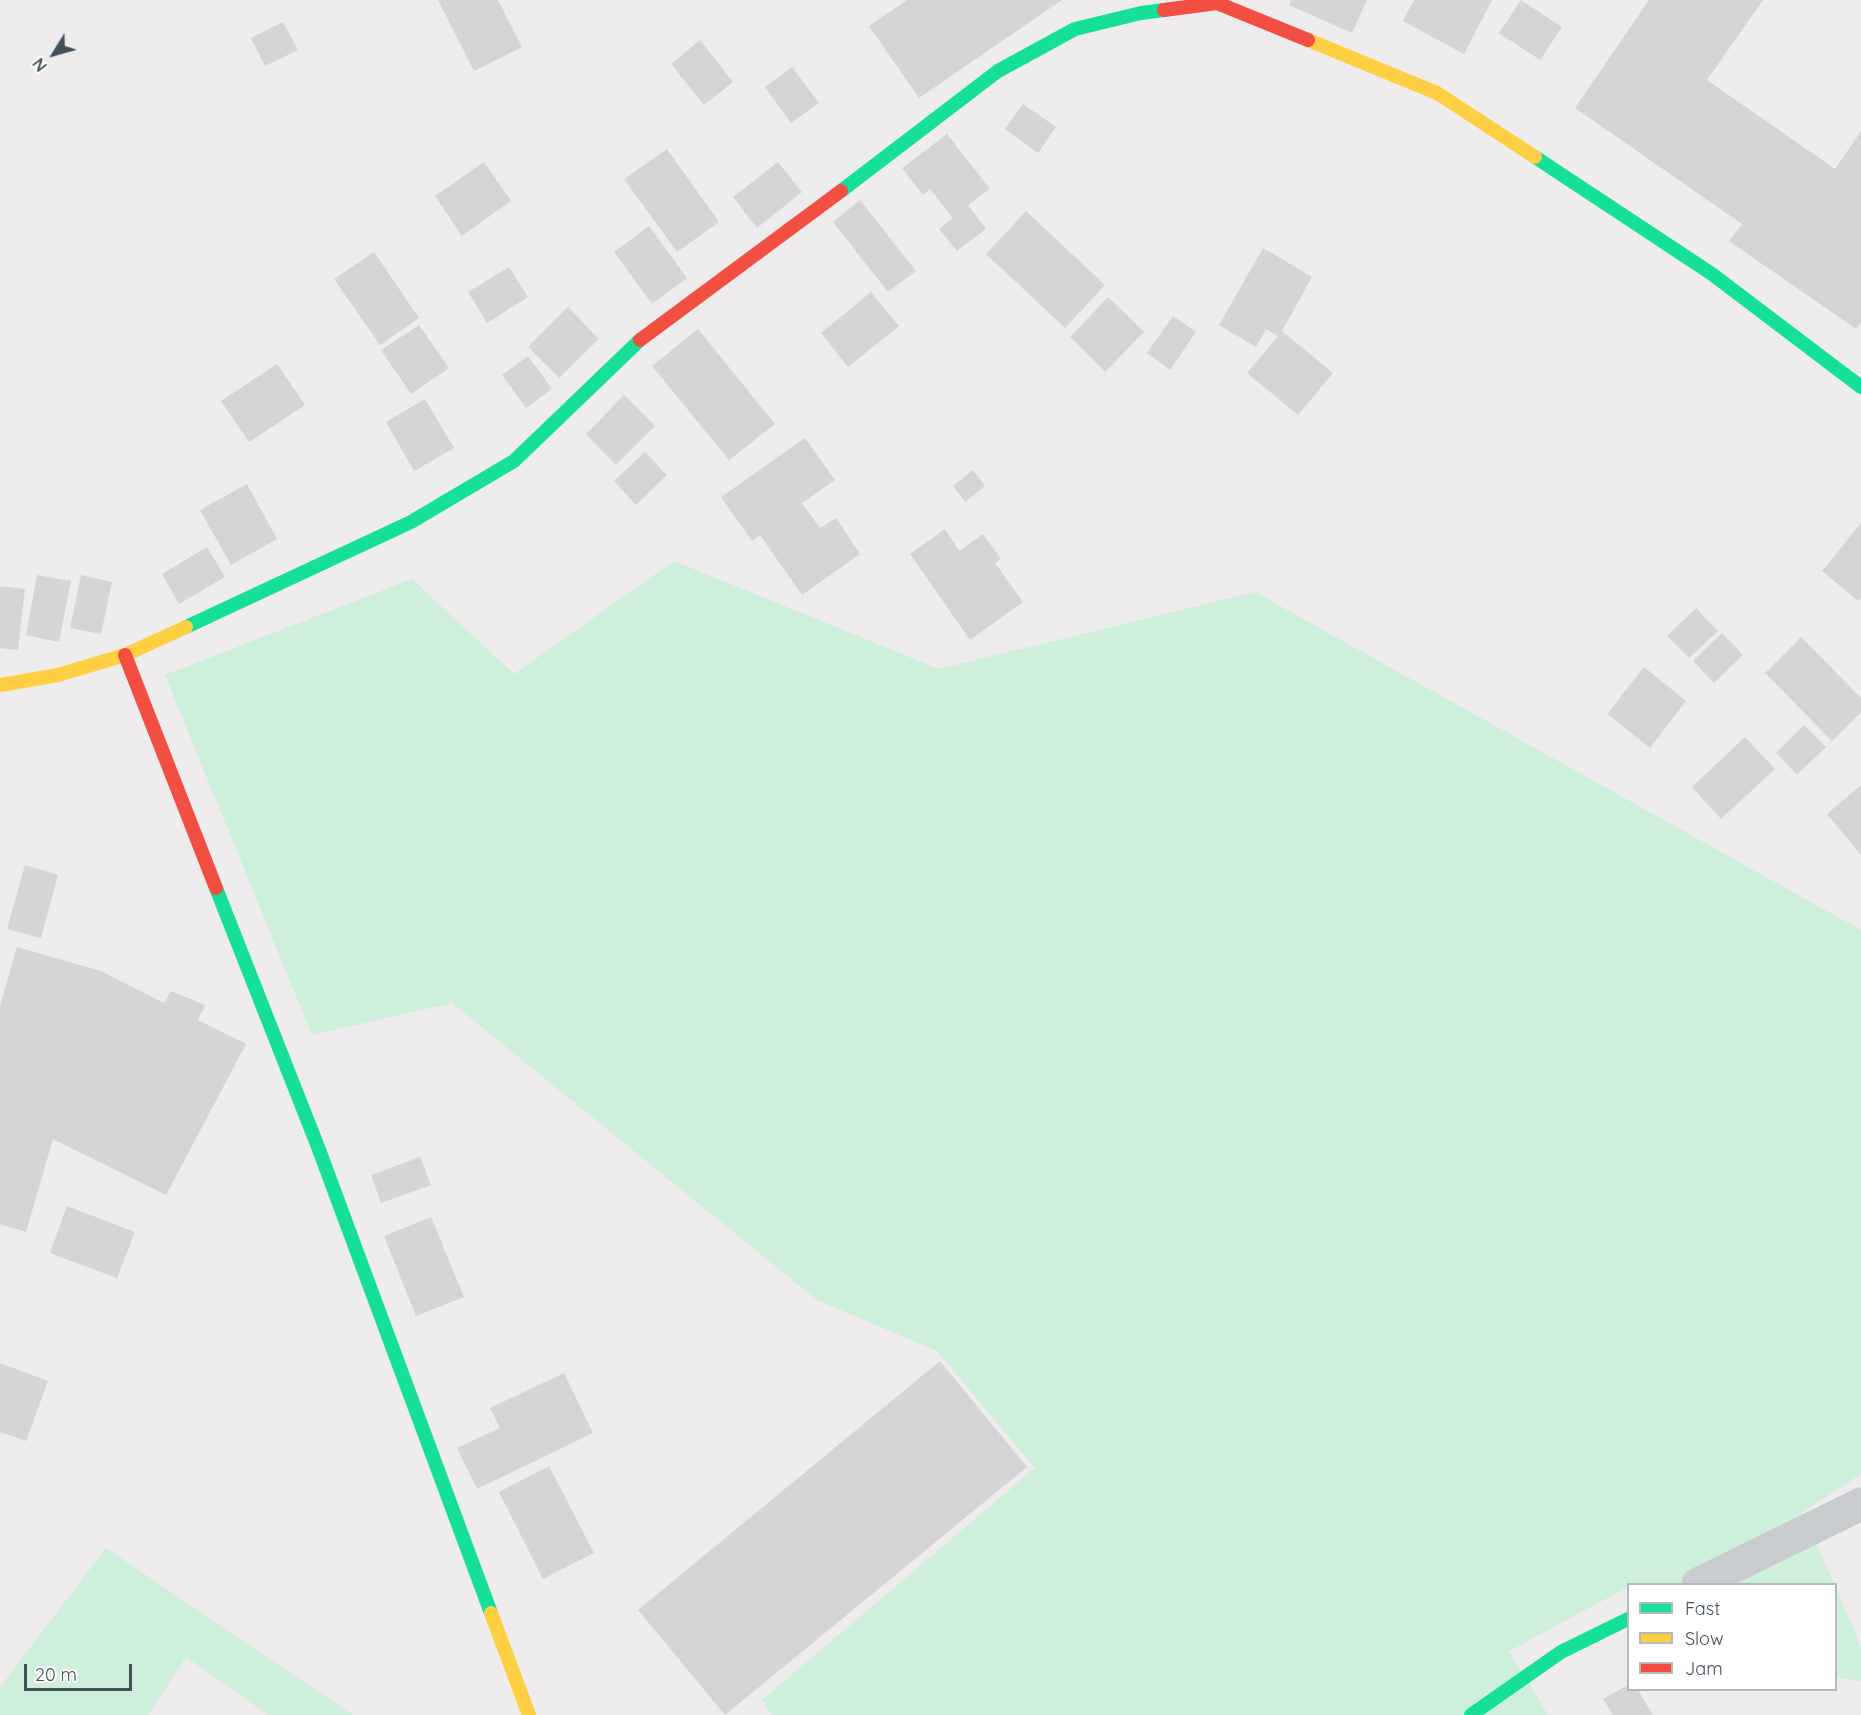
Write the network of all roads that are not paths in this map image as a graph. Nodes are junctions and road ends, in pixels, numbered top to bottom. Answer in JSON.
{"nodes":[{"id":1,"x":1217,"y":1,"type":"edge"},
{"id":2,"x":1861,"y":387,"type":"edge"},
{"id":3,"x":125,"y":655,"type":"junction"},
{"id":4,"x":0,"y":685,"type":"edge"},
{"id":5,"x":1861,"y":1504,"type":"edge"},
{"id":6,"x":1700,"y":1583,"type":"edge"},
{"id":7,"x":1627,"y":1619,"type":"edge"},
{"id":8,"x":529,"y":1715,"type":"edge"},
{"id":9,"x":1471,"y":1715,"type":"edge"}],
"edges":[{"from":1,"to":2,"type":"street"},
{"from":1,"to":3,"type":"street"},
{"from":3,"to":4,"type":"street"},
{"from":3,"to":8,"type":"street"},
{"from":5,"to":6,"type":"street"},
{"from":7,"to":9,"type":"street"}]}
